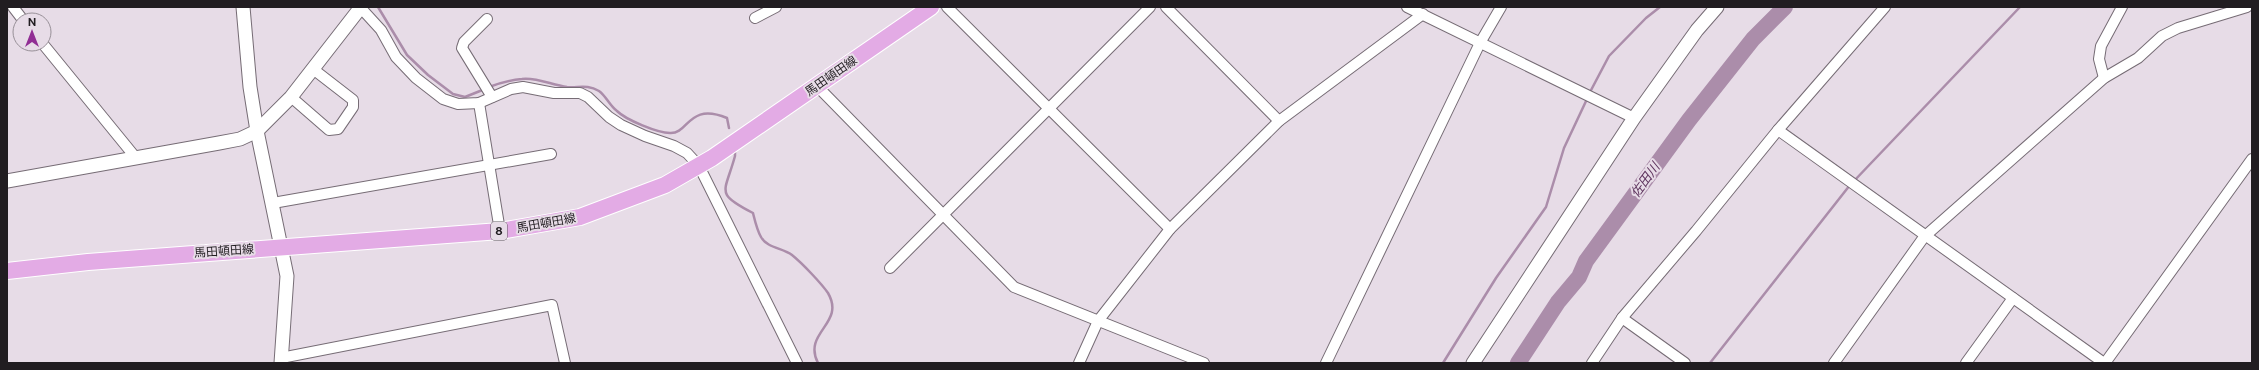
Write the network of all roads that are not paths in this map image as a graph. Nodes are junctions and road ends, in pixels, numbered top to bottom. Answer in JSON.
{"nodes":[{"id":1,"x":243,"y":7,"type":"edge"},
{"id":2,"x":361,"y":7,"type":"edge"},
{"id":3,"x":776,"y":7,"type":"edge"},
{"id":4,"x":931,"y":7,"type":"edge"},
{"id":5,"x":947,"y":7,"type":"edge"},
{"id":6,"x":1150,"y":7,"type":"edge"},
{"id":7,"x":1166,"y":7,"type":"edge"},
{"id":8,"x":1407,"y":7,"type":"edge"},
{"id":9,"x":1501,"y":7,"type":"edge"},
{"id":10,"x":1718,"y":7,"type":"edge"},
{"id":11,"x":1885,"y":7,"type":"edge"},
{"id":12,"x":2122,"y":7,"type":"edge"},
{"id":13,"x":2247,"y":7,"type":"edge"},
{"id":14,"x":1423,"y":14,"type":"junction"},
{"id":15,"x":755,"y":18,"type":"dead end"},
{"id":16,"x":487,"y":19,"type":"dead end"},
{"id":17,"x":1480,"y":42,"type":"junction"},
{"id":18,"x":50,"y":52,"type":"edge"},
{"id":19,"x":313,"y":69,"type":"junction"},
{"id":20,"x":2104,"y":78,"type":"junction"},
{"id":21,"x":817,"y":86,"type":"junction"},
{"id":22,"x":489,"y":93,"type":"junction"},
{"id":23,"x":291,"y":97,"type":"junction"},
{"id":24,"x":479,"y":103,"type":"junction"},
{"id":25,"x":1049,"y":108,"type":"junction"},
{"id":26,"x":1634,"y":118,"type":"junction"},
{"id":27,"x":1279,"y":122,"type":"junction"},
{"id":28,"x":1778,"y":130,"type":"junction"},
{"id":29,"x":257,"y":131,"type":"junction"},
{"id":30,"x":551,"y":154,"type":"dead end"},
{"id":31,"x":136,"y":158,"type":"junction"},
{"id":32,"x":2252,"y":159,"type":"edge"},
{"id":33,"x":488,"y":165,"type":"junction"},
{"id":34,"x":699,"y":166,"type":"junction"},
{"id":35,"x":7,"y":181,"type":"edge"},
{"id":36,"x":273,"y":203,"type":"junction"},
{"id":37,"x":943,"y":215,"type":"junction"},
{"id":38,"x":1170,"y":229,"type":"junction"},
{"id":39,"x":500,"y":231,"type":"junction"},
{"id":40,"x":1924,"y":237,"type":"junction"},
{"id":41,"x":283,"y":247,"type":"junction"},
{"id":42,"x":890,"y":268,"type":"dead end"},
{"id":43,"x":7,"y":271,"type":"edge"},
{"id":44,"x":2013,"y":298,"type":"junction"},
{"id":45,"x":1622,"y":318,"type":"junction"},
{"id":46,"x":1098,"y":322,"type":"junction"},
{"id":47,"x":281,"y":361,"type":"edge"},
{"id":48,"x":565,"y":363,"type":"edge"},
{"id":49,"x":797,"y":363,"type":"edge"},
{"id":50,"x":1078,"y":363,"type":"edge"},
{"id":51,"x":1204,"y":363,"type":"edge"},
{"id":52,"x":1326,"y":363,"type":"edge"},
{"id":53,"x":1473,"y":363,"type":"edge"},
{"id":54,"x":1592,"y":363,"type":"edge"},
{"id":55,"x":1685,"y":363,"type":"edge"},
{"id":56,"x":1834,"y":363,"type":"edge"},
{"id":57,"x":1966,"y":363,"type":"edge"},
{"id":58,"x":2104,"y":363,"type":"edge"}],
"edges":[{"from":1,"to":29,"type":"street"},
{"from":2,"to":19,"type":"street"},
{"from":2,"to":24,"type":"street"},
{"from":3,"to":15,"type":"street"},
{"from":4,"to":21,"type":"main road","name":"馬田頓田線","number":"8"},
{"from":5,"to":25,"type":"street"},
{"from":6,"to":25,"type":"street"},
{"from":7,"to":27,"type":"street"},
{"from":8,"to":14,"type":"street"},
{"from":9,"to":17,"type":"street"},
{"from":10,"to":26,"type":"street"},
{"from":11,"to":28,"type":"street"},
{"from":12,"to":20,"type":"street"},
{"from":13,"to":20,"type":"street"},
{"from":14,"to":17,"type":"street"},
{"from":14,"to":27,"type":"street"},
{"from":16,"to":22,"type":"street"},
{"from":17,"to":26,"type":"street"},
{"from":17,"to":52,"type":"street"},
{"from":18,"to":31,"type":"street"},
{"from":19,"to":23,"type":"street"},
{"from":19,"to":23,"type":"street"},
{"from":20,"to":40,"type":"street"},
{"from":21,"to":34,"type":"main road","name":"馬田頓田線","number":"8"},
{"from":21,"to":37,"type":"street"},
{"from":22,"to":24,"type":"street"},
{"from":22,"to":34,"type":"street"},
{"from":23,"to":29,"type":"street"},
{"from":24,"to":33,"type":"street"},
{"from":25,"to":37,"type":"street"},
{"from":25,"to":38,"type":"street"},
{"from":26,"to":53,"type":"street"},
{"from":27,"to":38,"type":"street"},
{"from":28,"to":40,"type":"street"},
{"from":28,"to":45,"type":"street"},
{"from":29,"to":31,"type":"street"},
{"from":29,"to":36,"type":"street"},
{"from":30,"to":33,"type":"street"},
{"from":31,"to":35,"type":"street"},
{"from":32,"to":58,"type":"street"},
{"from":33,"to":36,"type":"street"},
{"from":33,"to":39,"type":"street"},
{"from":34,"to":39,"type":"main road","name":"馬田頓田線","number":"8"},
{"from":34,"to":49,"type":"street"},
{"from":36,"to":41,"type":"street"},
{"from":37,"to":42,"type":"street"},
{"from":37,"to":46,"type":"street"},
{"from":38,"to":46,"type":"street"},
{"from":39,"to":41,"type":"main road","name":"馬田頓田線","number":"8"},
{"from":40,"to":44,"type":"street"},
{"from":40,"to":56,"type":"street"},
{"from":41,"to":43,"type":"main road","name":"馬田頓田線","number":"8"},
{"from":41,"to":47,"type":"street"},
{"from":44,"to":57,"type":"street"},
{"from":44,"to":58,"type":"street"},
{"from":45,"to":54,"type":"street"},
{"from":45,"to":55,"type":"street"},
{"from":46,"to":50,"type":"street"},
{"from":46,"to":51,"type":"street"},
{"from":47,"to":48,"type":"street"}]}
